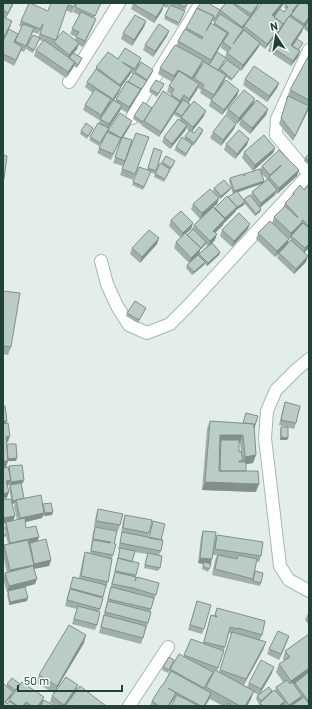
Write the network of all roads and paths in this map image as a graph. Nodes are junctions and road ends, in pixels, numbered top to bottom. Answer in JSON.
{"nodes":[{"id":1,"x":119,"y":3,"type":"edge"},
{"id":2,"x":201,"y":3,"type":"edge"},
{"id":3,"x":309,"y":50,"type":"edge"},
{"id":4,"x":69,"y":82,"type":"dead end"},
{"id":5,"x":132,"y":118,"type":"dead end"},
{"id":6,"x":309,"y":174,"type":"edge"},
{"id":7,"x":102,"y":261,"type":"dead end"},
{"id":8,"x":309,"y":359,"type":"edge"},
{"id":9,"x":309,"y":591,"type":"edge"},
{"id":10,"x":168,"y":647,"type":"dead end"},
{"id":11,"x":129,"y":706,"type":"edge"}],
"edges":[{"from":1,"to":4,"type":"street"},
{"from":2,"to":5,"type":"street"},
{"from":3,"to":6,"type":"street"},
{"from":6,"to":7,"type":"street"},
{"from":8,"to":9,"type":"street"},
{"from":10,"to":11,"type":"street"}]}
